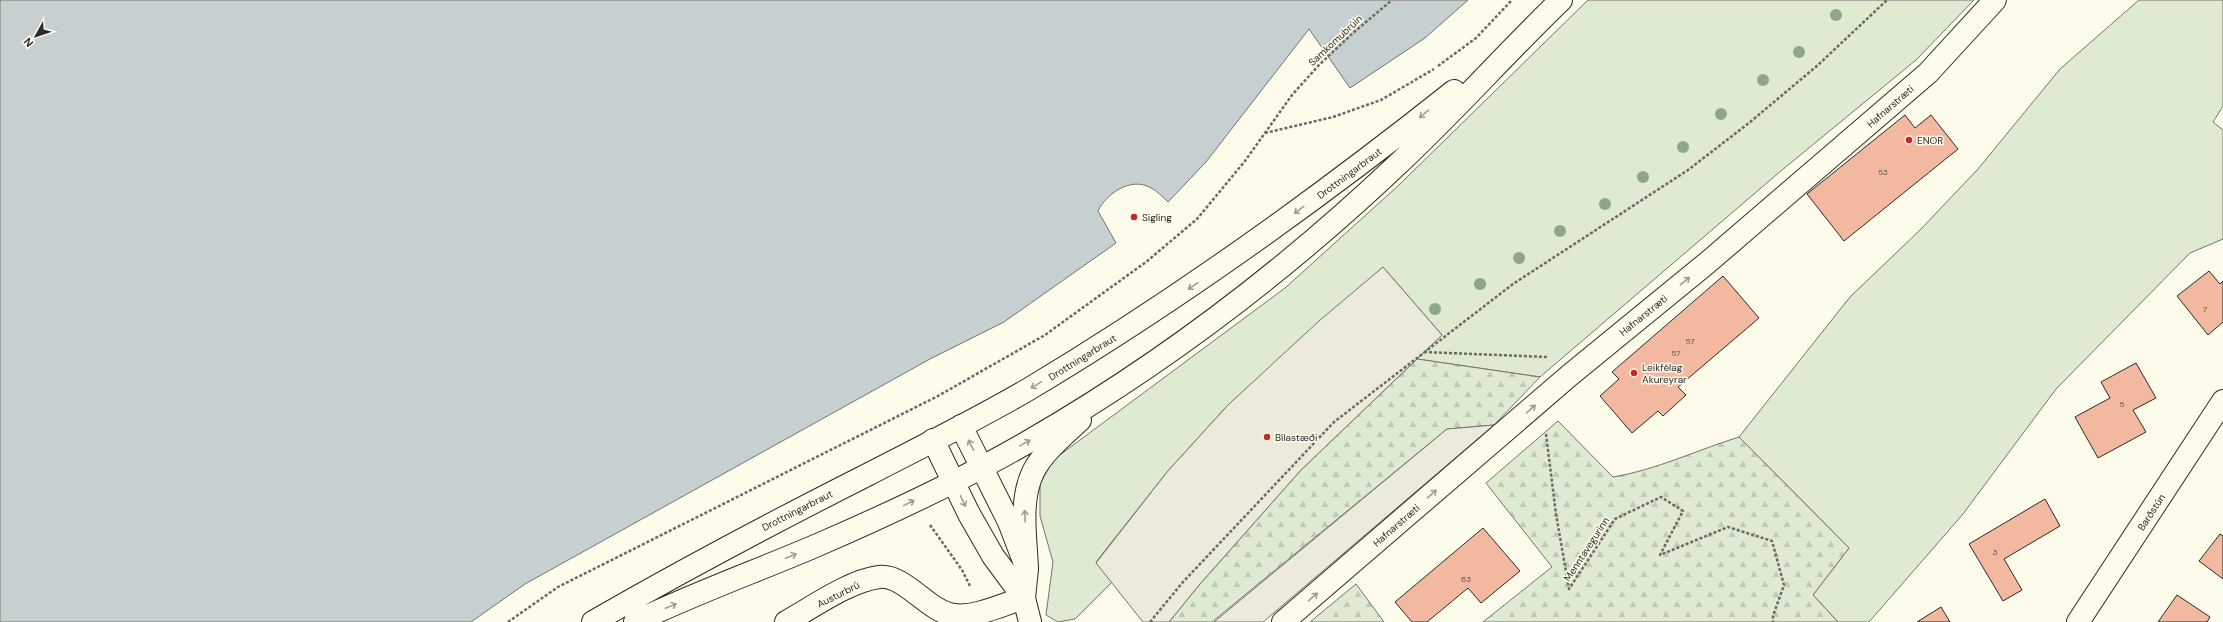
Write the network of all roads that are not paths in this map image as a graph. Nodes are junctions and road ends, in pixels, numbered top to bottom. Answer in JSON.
{"nodes":[{"id":1,"x":1561,"y":0,"type":"edge"},
{"id":2,"x":1995,"y":0,"type":"edge"},
{"id":3,"x":1531,"y":28,"type":"junction"},
{"id":4,"x":1109,"y":393,"type":"junction"},
{"id":5,"x":2223,"y":402,"type":"edge"},
{"id":6,"x":961,"y":426,"type":"junction"},
{"id":7,"x":933,"y":440,"type":"junction"},
{"id":8,"x":982,"y":466,"type":"junction"},
{"id":9,"x":953,"y":482,"type":"junction"},
{"id":10,"x":1027,"y":569,"type":"junction"},
{"id":11,"x":1024,"y":598,"type":"junction"},
{"id":12,"x":593,"y":622,"type":"edge"},
{"id":13,"x":635,"y":622,"type":"edge"},
{"id":14,"x":786,"y":622,"type":"edge"},
{"id":15,"x":1030,"y":622,"type":"edge"},
{"id":16,"x":1283,"y":622,"type":"edge"},
{"id":17,"x":2078,"y":622,"type":"edge"}],
"edges":[{"from":1,"to":3,"type":"main road","name":"Drottningarbraut"},
{"from":16,"to":2,"type":"main road","name":"Hafnarstræti","one_way":true},
{"from":3,"to":4,"type":"main road","name":"Drottningarbraut"},
{"from":3,"to":6,"type":"main road","name":"Drottningarbraut","one_way":true},
{"from":8,"to":4,"type":"main road","name":"Drottningarbraut","one_way":true},
{"from":10,"to":4,"type":"main road","one_way":true},
{"from":5,"to":17,"type":"main road","name":"Barðstún"},
{"from":6,"to":7,"type":"main road","name":"Drottningarbraut"},
{"from":8,"to":6,"type":"main road","one_way":true},
{"from":7,"to":9,"type":"main road"},
{"from":7,"to":12,"type":"main road","name":"Drottningarbraut"},
{"from":8,"to":9,"type":"main road","name":"Drottningarbraut"},
{"from":8,"to":10,"type":"main road"},
{"from":9,"to":11,"type":"main road","one_way":true},
{"from":13,"to":9,"type":"main road","name":"Drottningarbraut","one_way":true},
{"from":10,"to":11,"type":"main road"},
{"from":11,"to":14,"type":"main road","name":"Austurbrú"},
{"from":11,"to":15,"type":"main road"}]}
